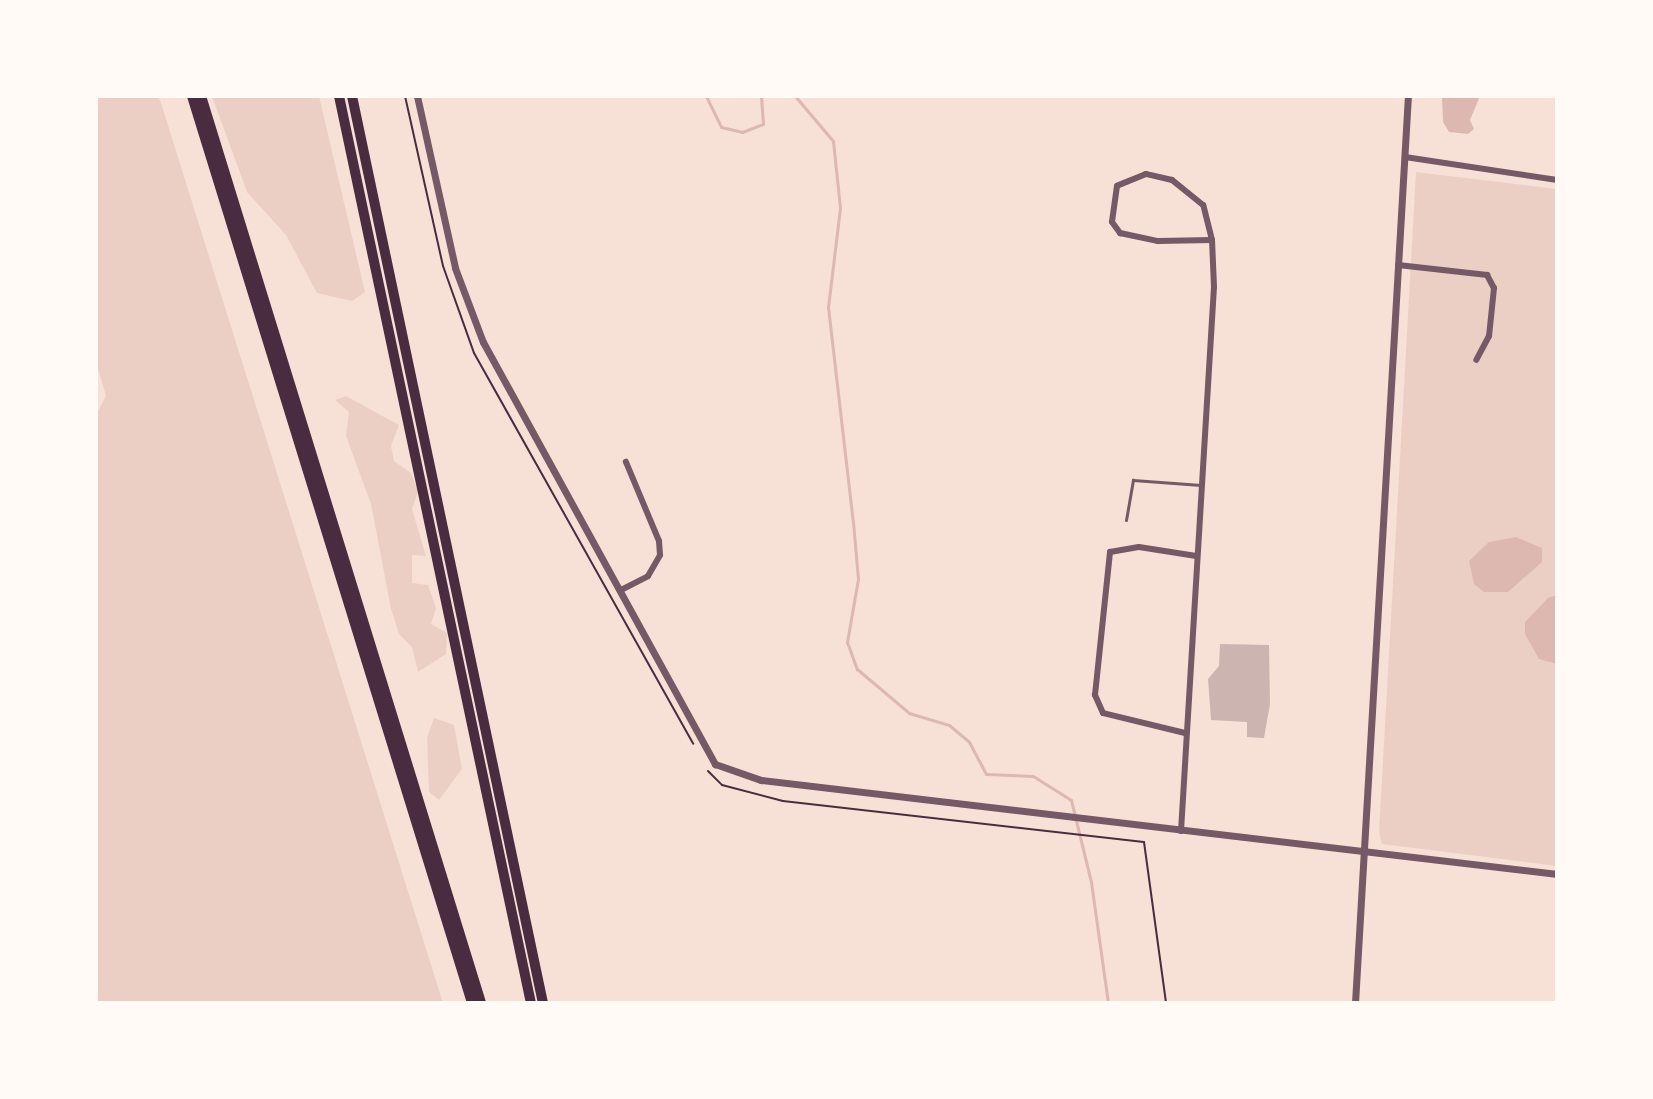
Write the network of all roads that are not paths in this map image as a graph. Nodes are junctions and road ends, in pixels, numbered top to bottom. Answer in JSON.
{"nodes":[{"id":1,"x":192,"y":96,"type":"edge"},
{"id":2,"x":201,"y":96,"type":"edge"},
{"id":3,"x":339,"y":96,"type":"edge"},
{"id":4,"x":352,"y":96,"type":"edge"},
{"id":5,"x":417,"y":96,"type":"edge"},
{"id":6,"x":1408,"y":96,"type":"edge"},
{"id":7,"x":344,"y":118,"type":"junction"},
{"id":8,"x":361,"y":131,"type":"junction"},
{"id":9,"x":1405,"y":157,"type":"junction"},
{"id":10,"x":1557,"y":180,"type":"edge"},
{"id":11,"x":1212,"y":240,"type":"junction"},
{"id":12,"x":1398,"y":265,"type":"junction"},
{"id":13,"x":1476,"y":360,"type":"dead end"},
{"id":14,"x":626,"y":462,"type":"dead end"},
{"id":15,"x":1201,"y":485,"type":"junction"},
{"id":16,"x":1126,"y":520,"type":"dead end"},
{"id":17,"x":1196,"y":556,"type":"junction"},
{"id":18,"x":621,"y":590,"type":"junction"},
{"id":19,"x":1185,"y":733,"type":"junction"},
{"id":20,"x":1181,"y":831,"type":"junction"},
{"id":21,"x":1362,"y":851,"type":"junction"},
{"id":22,"x":1557,"y":874,"type":"edge"},
{"id":23,"x":472,"y":1003,"type":"edge"},
{"id":24,"x":481,"y":1003,"type":"edge"},
{"id":25,"x":531,"y":1003,"type":"edge"},
{"id":26,"x":543,"y":1003,"type":"edge"},
{"id":27,"x":1355,"y":1003,"type":"edge"}],
"edges":[{"from":1,"to":23,"type":"highway"},
{"from":2,"to":24,"type":"highway"},
{"from":3,"to":7,"type":"highway"},
{"from":4,"to":8,"type":"highway"},
{"from":5,"to":18,"type":"street"},
{"from":6,"to":9,"type":"street"},
{"from":7,"to":8,"type":"highway"},
{"from":7,"to":25,"type":"highway"},
{"from":8,"to":26,"type":"highway"},
{"from":9,"to":10,"type":"street"},
{"from":9,"to":12,"type":"street"},
{"from":11,"to":11,"type":"street"},
{"from":11,"to":15,"type":"street"},
{"from":12,"to":13,"type":"street"},
{"from":12,"to":21,"type":"street"},
{"from":14,"to":18,"type":"street"},
{"from":15,"to":16,"type":"lane"},
{"from":15,"to":17,"type":"street"},
{"from":17,"to":19,"type":"street"},
{"from":17,"to":19,"type":"street"},
{"from":18,"to":20,"type":"street"},
{"from":19,"to":20,"type":"street"},
{"from":20,"to":21,"type":"street"},
{"from":21,"to":22,"type":"street"},
{"from":21,"to":27,"type":"street"}]}
